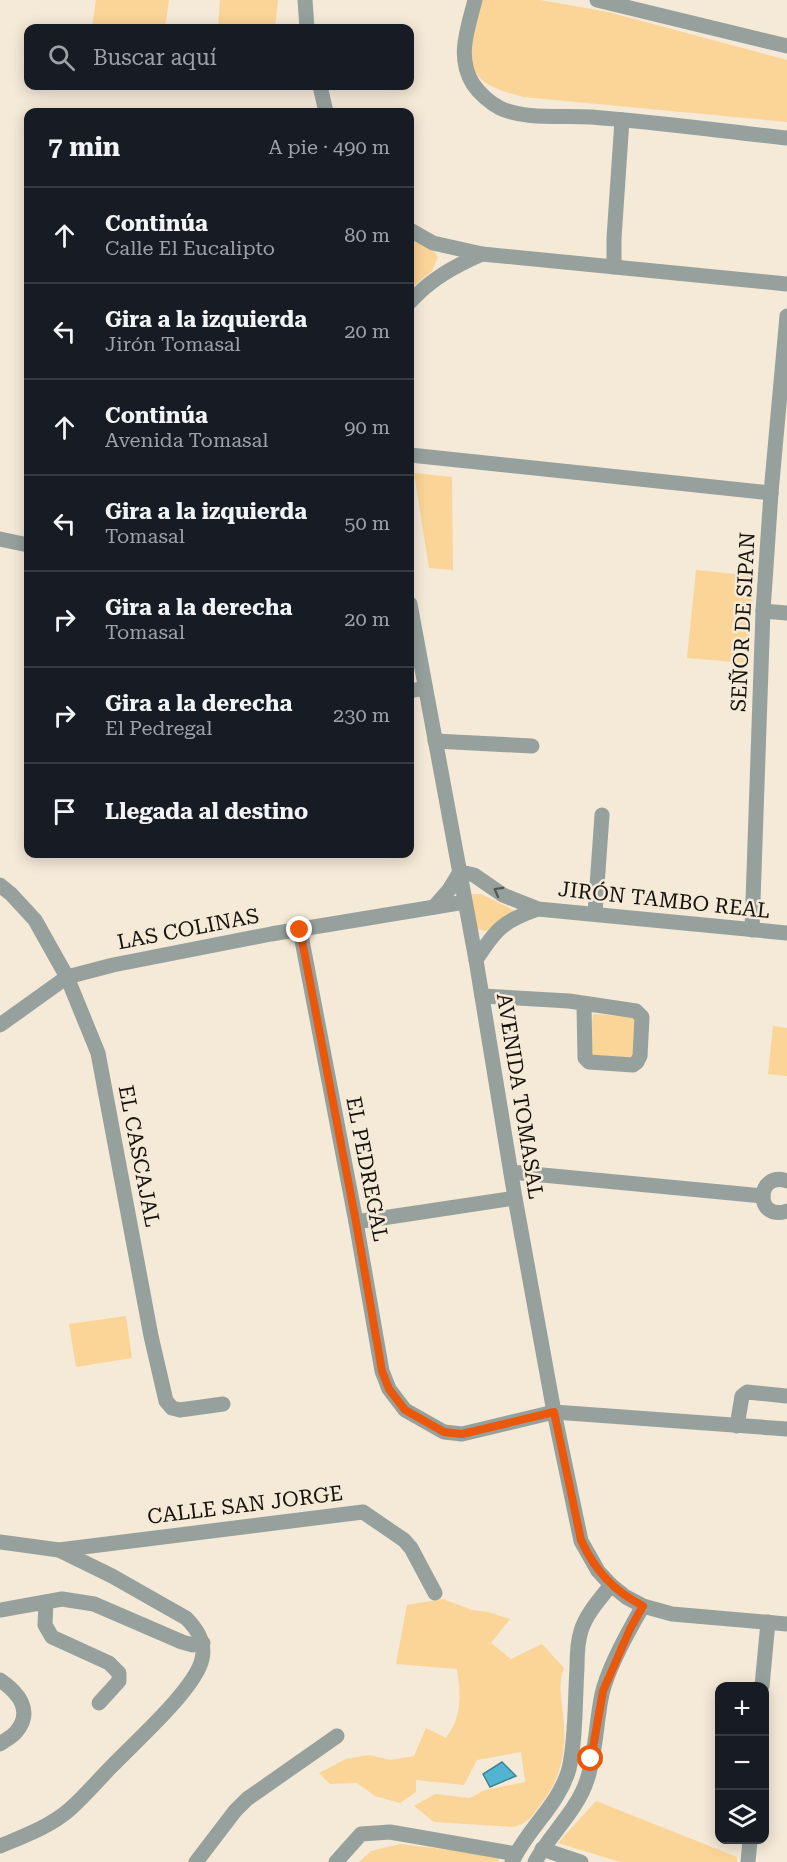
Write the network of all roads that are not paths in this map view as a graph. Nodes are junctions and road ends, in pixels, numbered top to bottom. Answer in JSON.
{"nodes":[{"id":1,"x":305,"y":0,"type":"edge"},
{"id":2,"x":475,"y":0,"type":"edge"},
{"id":3,"x":597,"y":0,"type":"edge"},
{"id":4,"x":615,"y":2,"type":"edge"},
{"id":5,"x":307,"y":24,"type":"edge"},
{"id":6,"x":787,"y":46,"type":"edge"},
{"id":7,"x":321,"y":90,"type":"edge"},
{"id":8,"x":323,"y":108,"type":"edge"},
{"id":9,"x":622,"y":120,"type":"junction"},
{"id":10,"x":787,"y":138,"type":"edge"},
{"id":11,"x":414,"y":232,"type":"edge"},
{"id":12,"x":482,"y":254,"type":"junction"},
{"id":13,"x":614,"y":267,"type":"junction"},
{"id":14,"x":787,"y":284,"type":"edge"},
{"id":15,"x":414,"y":298,"type":"edge"},
{"id":16,"x":787,"y":316,"type":"edge"},
{"id":17,"x":414,"y":455,"type":"edge"},
{"id":18,"x":771,"y":493,"type":"junction"},
{"id":19,"x":0,"y":539,"type":"edge"},
{"id":20,"x":24,"y":544,"type":"edge"},
{"id":21,"x":763,"y":611,"type":"junction"},
{"id":22,"x":787,"y":613,"type":"edge"},
{"id":23,"x":414,"y":626,"type":"edge"},
{"id":24,"x":425,"y":688,"type":"junction"},
{"id":25,"x":414,"y":690,"type":"edge"},
{"id":26,"x":435,"y":741,"type":"junction"},
{"id":27,"x":532,"y":746,"type":"dead end"},
{"id":28,"x":602,"y":815,"type":"dead end"},
{"id":29,"x":460,"y":872,"type":"junction"},
{"id":30,"x":0,"y":885,"type":"edge"},
{"id":31,"x":465,"y":902,"type":"junction"},
{"id":32,"x":434,"y":907,"type":"junction"},
{"id":33,"x":538,"y":909,"type":"junction"},
{"id":34,"x":595,"y":914,"type":"junction"},
{"id":35,"x":300,"y":930,"type":"junction"},
{"id":36,"x":752,"y":930,"type":"junction"},
{"id":37,"x":787,"y":933,"type":"edge"},
{"id":38,"x":476,"y":960,"type":"junction"},
{"id":39,"x":67,"y":977,"type":"junction"},
{"id":40,"x":482,"y":996,"type":"junction"},
{"id":41,"x":584,"y":1005,"type":"junction"},
{"id":42,"x":0,"y":1025,"type":"edge"},
{"id":43,"x":511,"y":1172,"type":"junction"},
{"id":44,"x":787,"y":1181,"type":"edge"},
{"id":45,"x":762,"y":1196,"type":"junction"},
{"id":46,"x":515,"y":1198,"type":"junction"},
{"id":47,"x":787,"y":1211,"type":"edge"},
{"id":48,"x":356,"y":1222,"type":"junction"},
{"id":49,"x":787,"y":1396,"type":"edge"},
{"id":50,"x":224,"y":1404,"type":"dead end"},
{"id":51,"x":554,"y":1412,"type":"junction"},
{"id":52,"x":737,"y":1426,"type":"junction"},
{"id":53,"x":787,"y":1430,"type":"edge"},
{"id":54,"x":0,"y":1542,"type":"edge"},
{"id":55,"x":59,"y":1550,"type":"junction"},
{"id":56,"x":611,"y":1585,"type":"junction"},
{"id":57,"x":435,"y":1593,"type":"dead end"},
{"id":58,"x":46,"y":1602,"type":"junction"},
{"id":59,"x":643,"y":1606,"type":"junction"},
{"id":60,"x":0,"y":1610,"type":"edge"},
{"id":61,"x":768,"y":1623,"type":"junction"},
{"id":62,"x":787,"y":1624,"type":"edge"},
{"id":63,"x":203,"y":1643,"type":"junction"},
{"id":64,"x":0,"y":1680,"type":"edge"},
{"id":65,"x":762,"y":1682,"type":"edge"},
{"id":66,"x":99,"y":1703,"type":"dead end"},
{"id":67,"x":337,"y":1737,"type":"dead end"},
{"id":68,"x":0,"y":1744,"type":"edge"},
{"id":69,"x":750,"y":1844,"type":"edge"},
{"id":70,"x":0,"y":1846,"type":"edge"},
{"id":71,"x":538,"y":1856,"type":"edge"},
{"id":72,"x":514,"y":1858,"type":"edge"},
{"id":73,"x":196,"y":1862,"type":"edge"},
{"id":74,"x":336,"y":1862,"type":"edge"},
{"id":75,"x":581,"y":1862,"type":"edge"},
{"id":76,"x":748,"y":1862,"type":"edge"}],
"edges":[{"from":1,"to":5,"type":"street"},
{"from":2,"to":9,"type":"street"},
{"from":3,"to":4,"type":"street"},
{"from":4,"to":6,"type":"street"},
{"from":7,"to":8,"type":"street"},
{"from":9,"to":10,"type":"street"},
{"from":9,"to":13,"type":"street"},
{"from":11,"to":12,"type":"street"},
{"from":12,"to":13,"type":"street"},
{"from":12,"to":15,"type":"street"},
{"from":13,"to":14,"type":"street"},
{"from":16,"to":18,"type":"street","name":"SEÑOR DE SIPAN"},
{"from":17,"to":18,"type":"street"},
{"from":18,"to":21,"type":"street","name":"SEÑOR DE SIPAN"},
{"from":19,"to":20,"type":"street"},
{"from":21,"to":22,"type":"street"},
{"from":21,"to":36,"type":"street","name":"SEÑOR DE SIPAN"},
{"from":23,"to":24,"type":"street","name":"AVENIDA TOMASAL"},
{"from":24,"to":25,"type":"street"},
{"from":24,"to":26,"type":"street","name":"AVENIDA TOMASAL"},
{"from":26,"to":27,"type":"street"},
{"from":26,"to":29,"type":"street","name":"AVENIDA TOMASAL"},
{"from":28,"to":34,"type":"street"},
{"from":29,"to":31,"type":"street","name":"AVENIDA TOMASAL"},
{"from":29,"to":32,"type":"street"},
{"from":33,"to":29,"type":"street","name":"JIRÓN TAMBO REAL","one_way":true},
{"from":30,"to":39,"type":"street","name":"EL CASCAJAL"},
{"from":31,"to":32,"type":"street","name":"LAS COLINAS"},
{"from":31,"to":38,"type":"street","name":"AVENIDA TOMASAL"},
{"from":32,"to":35,"type":"street","name":"LAS COLINAS"},
{"from":33,"to":34,"type":"street","name":"JIRÓN TAMBO REAL"},
{"from":33,"to":38,"type":"street","name":"JIRÓN TAMBO REAL"},
{"from":34,"to":36,"type":"street","name":"JIRÓN TAMBO REAL"},
{"from":35,"to":39,"type":"street","name":"LAS COLINAS"},
{"from":35,"to":48,"type":"street","name":"EL PEDREGAL"},
{"from":36,"to":37,"type":"street","name":"JIRÓN TAMBO REAL"},
{"from":38,"to":40,"type":"street","name":"AVENIDA TOMASAL"},
{"from":39,"to":42,"type":"street","name":"LAS COLINAS"},
{"from":39,"to":50,"type":"street","name":"EL CASCAJAL"},
{"from":40,"to":41,"type":"street"},
{"from":40,"to":43,"type":"street","name":"AVENIDA TOMASAL"},
{"from":41,"to":41,"type":"street"},
{"from":43,"to":45,"type":"street"},
{"from":43,"to":46,"type":"street","name":"AVENIDA TOMASAL"},
{"from":44,"to":45,"type":"street"},
{"from":45,"to":47,"type":"street"},
{"from":46,"to":48,"type":"street"},
{"from":46,"to":51,"type":"street","name":"AVENIDA TOMASAL"},
{"from":48,"to":51,"type":"street","name":"EL PEDREGAL"},
{"from":49,"to":52,"type":"street"},
{"from":51,"to":52,"type":"street"},
{"from":51,"to":56,"type":"street","name":"AVENIDA TOMASAL"},
{"from":52,"to":53,"type":"street"},
{"from":54,"to":55,"type":"street"},
{"from":55,"to":57,"type":"street","name":"CALLE SAN JORGE"},
{"from":55,"to":63,"type":"street"},
{"from":56,"to":59,"type":"street","name":"AVENIDA TOMASAL"},
{"from":56,"to":72,"type":"street"},
{"from":58,"to":60,"type":"street"},
{"from":58,"to":63,"type":"street"},
{"from":58,"to":66,"type":"street"},
{"from":59,"to":61,"type":"street","name":"AVENIDA TOMASAL"},
{"from":59,"to":71,"type":"street"},
{"from":61,"to":62,"type":"street","name":"AVENIDA TOMASAL"},
{"from":61,"to":65,"type":"street"},
{"from":63,"to":70,"type":"street"},
{"from":64,"to":68,"type":"street"},
{"from":67,"to":73,"type":"street"},
{"from":69,"to":76,"type":"street"},
{"from":71,"to":75,"type":"street"},
{"from":72,"to":74,"type":"street"}]}
